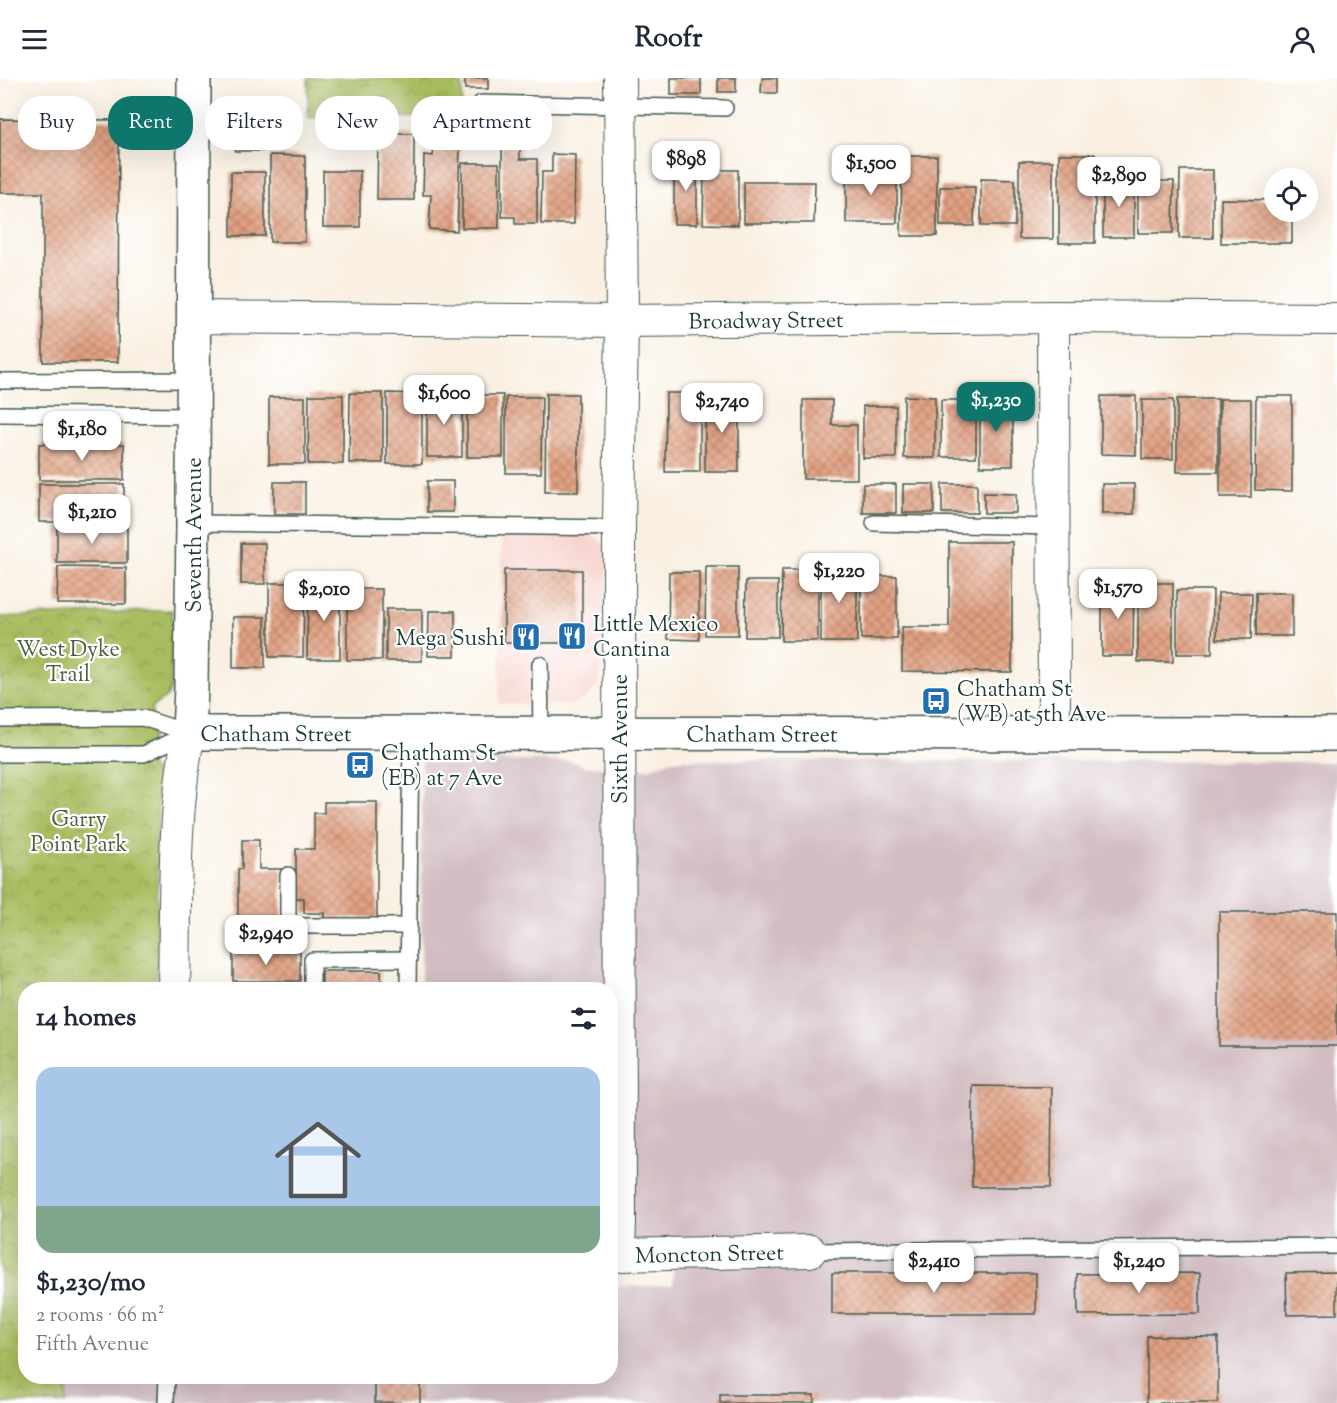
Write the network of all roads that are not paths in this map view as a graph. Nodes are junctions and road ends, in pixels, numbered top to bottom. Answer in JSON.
{"nodes":[{"id":1,"x":195,"y":78,"type":"edge"},
{"id":2,"x":620,"y":93,"type":"edge"},
{"id":3,"x":552,"y":98,"type":"edge"},
{"id":4,"x":725,"y":108,"type":"dead end"},
{"id":5,"x":195,"y":317,"type":"junction"},
{"id":6,"x":1053,"y":317,"type":"junction"},
{"id":7,"x":1337,"y":319,"type":"edge"},
{"id":8,"x":622,"y":321,"type":"junction"},
{"id":9,"x":193,"y":380,"type":"junction"},
{"id":10,"x":0,"y":381,"type":"edge"},
{"id":11,"x":0,"y":414,"type":"edge"},
{"id":12,"x":193,"y":416,"type":"junction"},
{"id":13,"x":193,"y":523,"type":"junction"},
{"id":14,"x":873,"y":523,"type":"dead end"},
{"id":15,"x":1053,"y":527,"type":"junction"},
{"id":16,"x":619,"y":528,"type":"junction"},
{"id":17,"x":540,"y":664,"type":"dead end"},
{"id":18,"x":0,"y":719,"type":"edge"},
{"id":19,"x":189,"y":733,"type":"junction"},
{"id":20,"x":411,"y":733,"type":"junction"},
{"id":21,"x":541,"y":733,"type":"junction"},
{"id":22,"x":1054,"y":733,"type":"junction"},
{"id":23,"x":619,"y":734,"type":"junction"},
{"id":24,"x":1337,"y":734,"type":"edge"},
{"id":25,"x":0,"y":754,"type":"edge"},
{"id":26,"x":288,"y":875,"type":"dead end"},
{"id":27,"x":409,"y":926,"type":"junction"},
{"id":28,"x":409,"y":959,"type":"junction"},
{"id":29,"x":174,"y":982,"type":"edge"},
{"id":30,"x":312,"y":982,"type":"edge"},
{"id":31,"x":408,"y":982,"type":"edge"},
{"id":32,"x":618,"y":1235,"type":"edge"},
{"id":33,"x":1337,"y":1246,"type":"edge"},
{"id":34,"x":810,"y":1251,"type":"joint"},
{"id":35,"x":618,"y":1257,"type":"edge"},
{"id":36,"x":167,"y":1384,"type":"edge"},
{"id":37,"x":166,"y":1403,"type":"edge"}],
"edges":[{"from":1,"to":5,"type":"street","name":"Seventh Avenue"},
{"from":2,"to":3,"type":"lane"},
{"from":2,"to":4,"type":"lane"},
{"from":2,"to":8,"type":"street","name":"Sixth Avenue"},
{"from":5,"to":8,"type":"street","name":"Broadway Street"},
{"from":5,"to":9,"type":"street","name":"Seventh Avenue"},
{"from":6,"to":7,"type":"street","name":"Broadway Street"},
{"from":6,"to":8,"type":"street","name":"Broadway Street"},
{"from":6,"to":15,"type":"street"},
{"from":8,"to":16,"type":"street","name":"Sixth Avenue"},
{"from":9,"to":10,"type":"lane"},
{"from":9,"to":12,"type":"street","name":"Seventh Avenue"},
{"from":11,"to":12,"type":"lane"},
{"from":12,"to":13,"type":"street","name":"Seventh Avenue"},
{"from":13,"to":16,"type":"lane"},
{"from":13,"to":19,"type":"street","name":"Seventh Avenue"},
{"from":14,"to":15,"type":"lane"},
{"from":15,"to":22,"type":"street"},
{"from":16,"to":23,"type":"street","name":"Sixth Avenue"},
{"from":17,"to":21,"type":"lane"},
{"from":18,"to":19,"type":"lane"},
{"from":19,"to":20,"type":"street","name":"Chatham Street"},
{"from":19,"to":25,"type":"lane"},
{"from":19,"to":29,"type":"street","name":"Seventh Avenue"},
{"from":20,"to":21,"type":"street","name":"Chatham Street"},
{"from":20,"to":27,"type":"lane"},
{"from":21,"to":23,"type":"street","name":"Chatham Street"},
{"from":22,"to":23,"type":"street","name":"Chatham Street"},
{"from":22,"to":24,"type":"street","name":"Chatham Street"},
{"from":23,"to":32,"type":"street","name":"Sixth Avenue"},
{"from":26,"to":27,"type":"lane"},
{"from":27,"to":28,"type":"lane"},
{"from":28,"to":30,"type":"lane"},
{"from":28,"to":31,"type":"lane"},
{"from":33,"to":34,"type":"lane"},
{"from":34,"to":35,"type":"street","name":"Moncton Street"},
{"from":36,"to":37,"type":"lane"}]}
